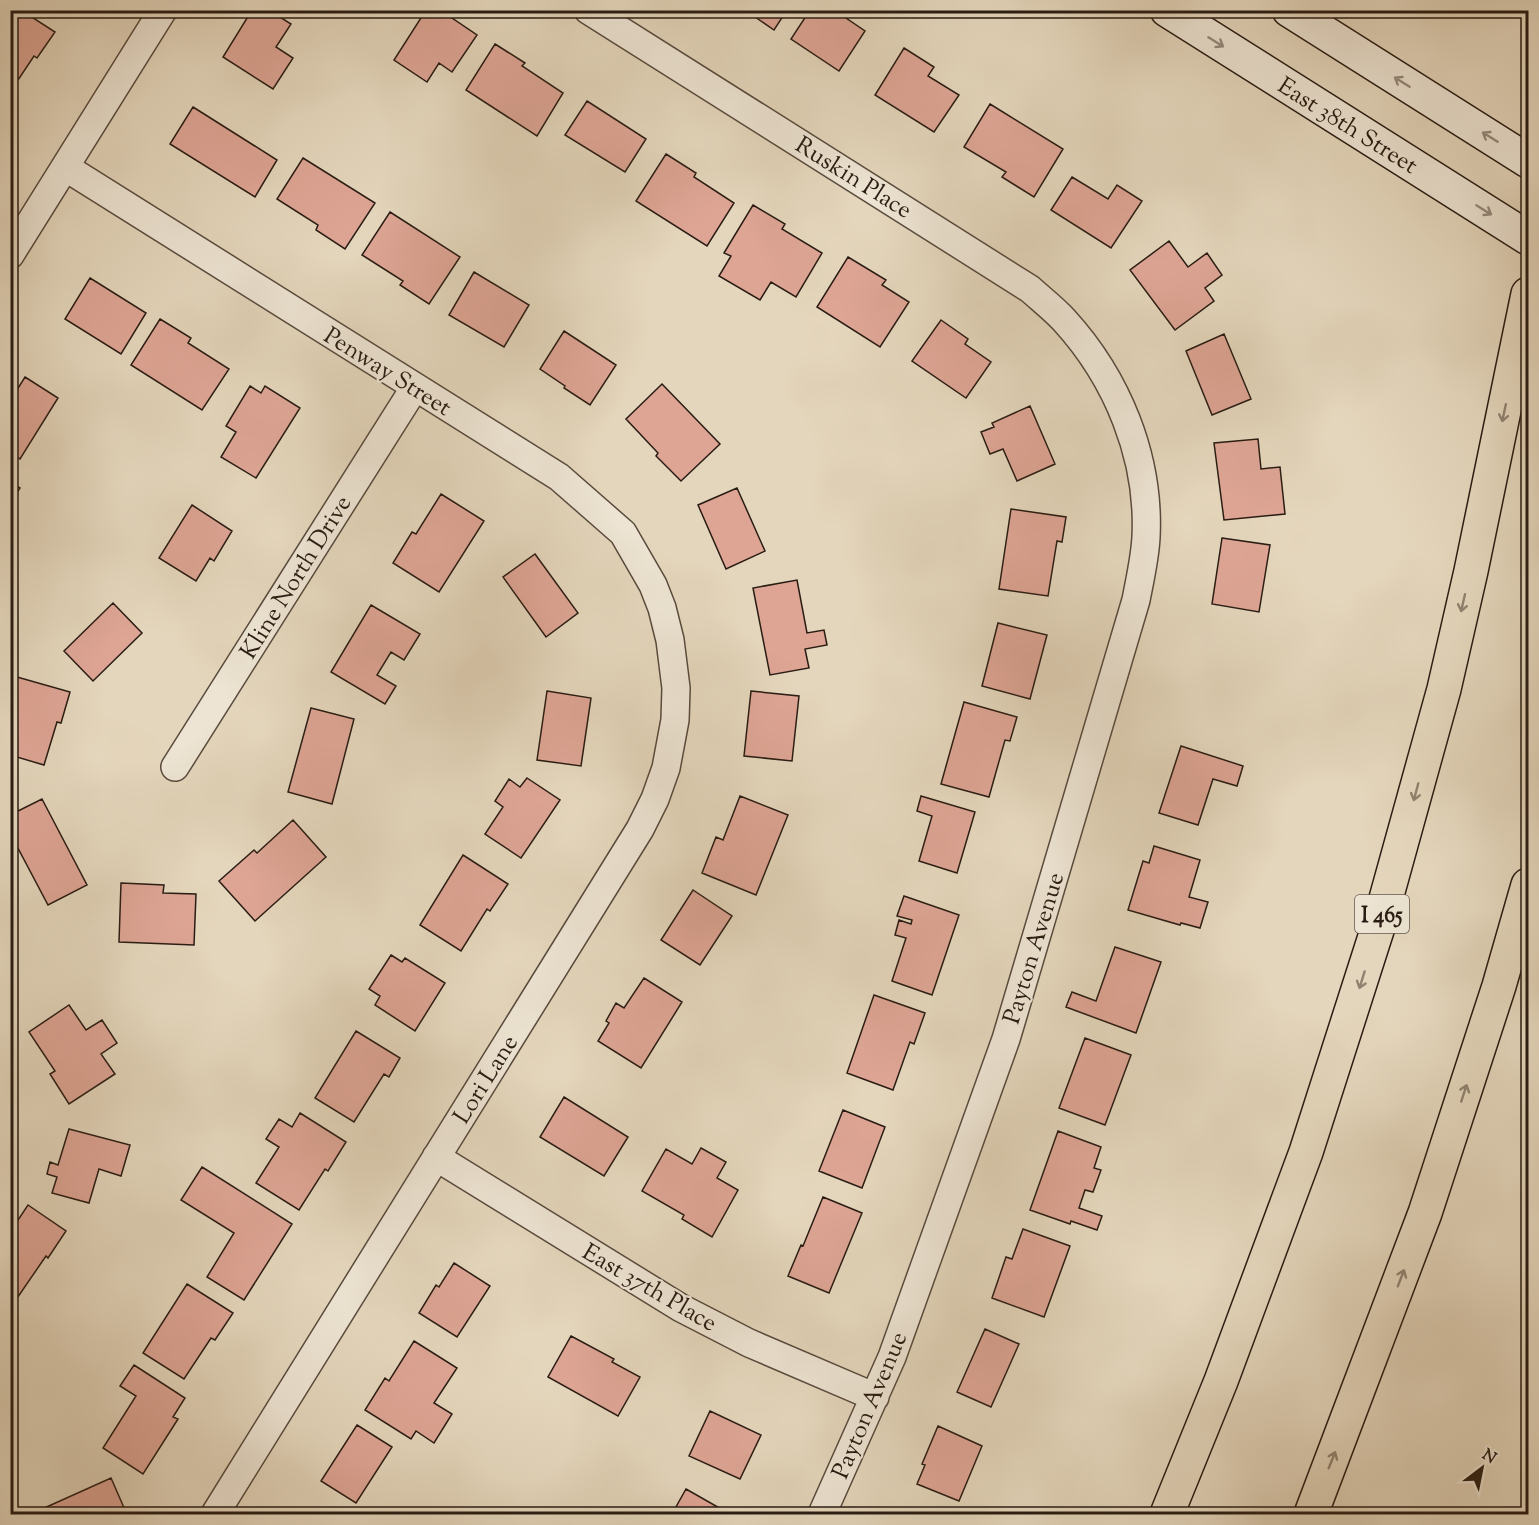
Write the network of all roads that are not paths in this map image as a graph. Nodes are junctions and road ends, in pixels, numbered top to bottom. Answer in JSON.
{"nodes":[{"id":1,"x":163,"y":10,"type":"edge"},
{"id":2,"x":588,"y":10,"type":"edge"},
{"id":3,"x":1167,"y":10,"type":"edge"},
{"id":4,"x":1289,"y":10,"type":"edge"},
{"id":5,"x":1528,"y":161,"type":"edge"},
{"id":6,"x":66,"y":167,"type":"junction"},
{"id":7,"x":1528,"y":238,"type":"edge"},
{"id":8,"x":10,"y":255,"type":"edge"},
{"id":9,"x":1528,"y":294,"type":"edge"},
{"id":10,"x":1101,"y":367,"type":"joint"},
{"id":11,"x":415,"y":387,"type":"junction"},
{"id":12,"x":664,"y":619,"type":"joint"},
{"id":13,"x":175,"y":767,"type":"dead end"},
{"id":14,"x":1528,"y":885,"type":"edge"},
{"id":15,"x":436,"y":1157,"type":"junction"},
{"id":16,"x":875,"y":1397,"type":"junction"},
{"id":17,"x":215,"y":1515,"type":"edge"},
{"id":18,"x":822,"y":1515,"type":"edge"},
{"id":19,"x":1167,"y":1515,"type":"edge"},
{"id":20,"x":1311,"y":1515,"type":"edge"}],
"edges":[{"from":1,"to":6,"type":"street"},
{"from":2,"to":10,"type":"street","name":"Ruskin Place"},
{"from":3,"to":7,"type":"main road","name":"East 38th Street","one_way":true},
{"from":5,"to":4,"type":"main road","one_way":true},
{"from":6,"to":8,"type":"street"},
{"from":6,"to":11,"type":"street","name":"Penway Street"},
{"from":9,"to":19,"type":"highway","number":"I 465","one_way":true},
{"from":10,"to":16,"type":"street","name":"Payton Avenue"},
{"from":11,"to":12,"type":"street","name":"Penway Street"},
{"from":11,"to":13,"type":"street","name":"Kline North Drive"},
{"from":12,"to":15,"type":"street","name":"Lori Lane"},
{"from":20,"to":14,"type":"highway","one_way":true},
{"from":15,"to":16,"type":"street","name":"East 37th Place"},
{"from":15,"to":17,"type":"street","name":"Lori Lane"},
{"from":16,"to":18,"type":"street","name":"Payton Avenue"}]}
